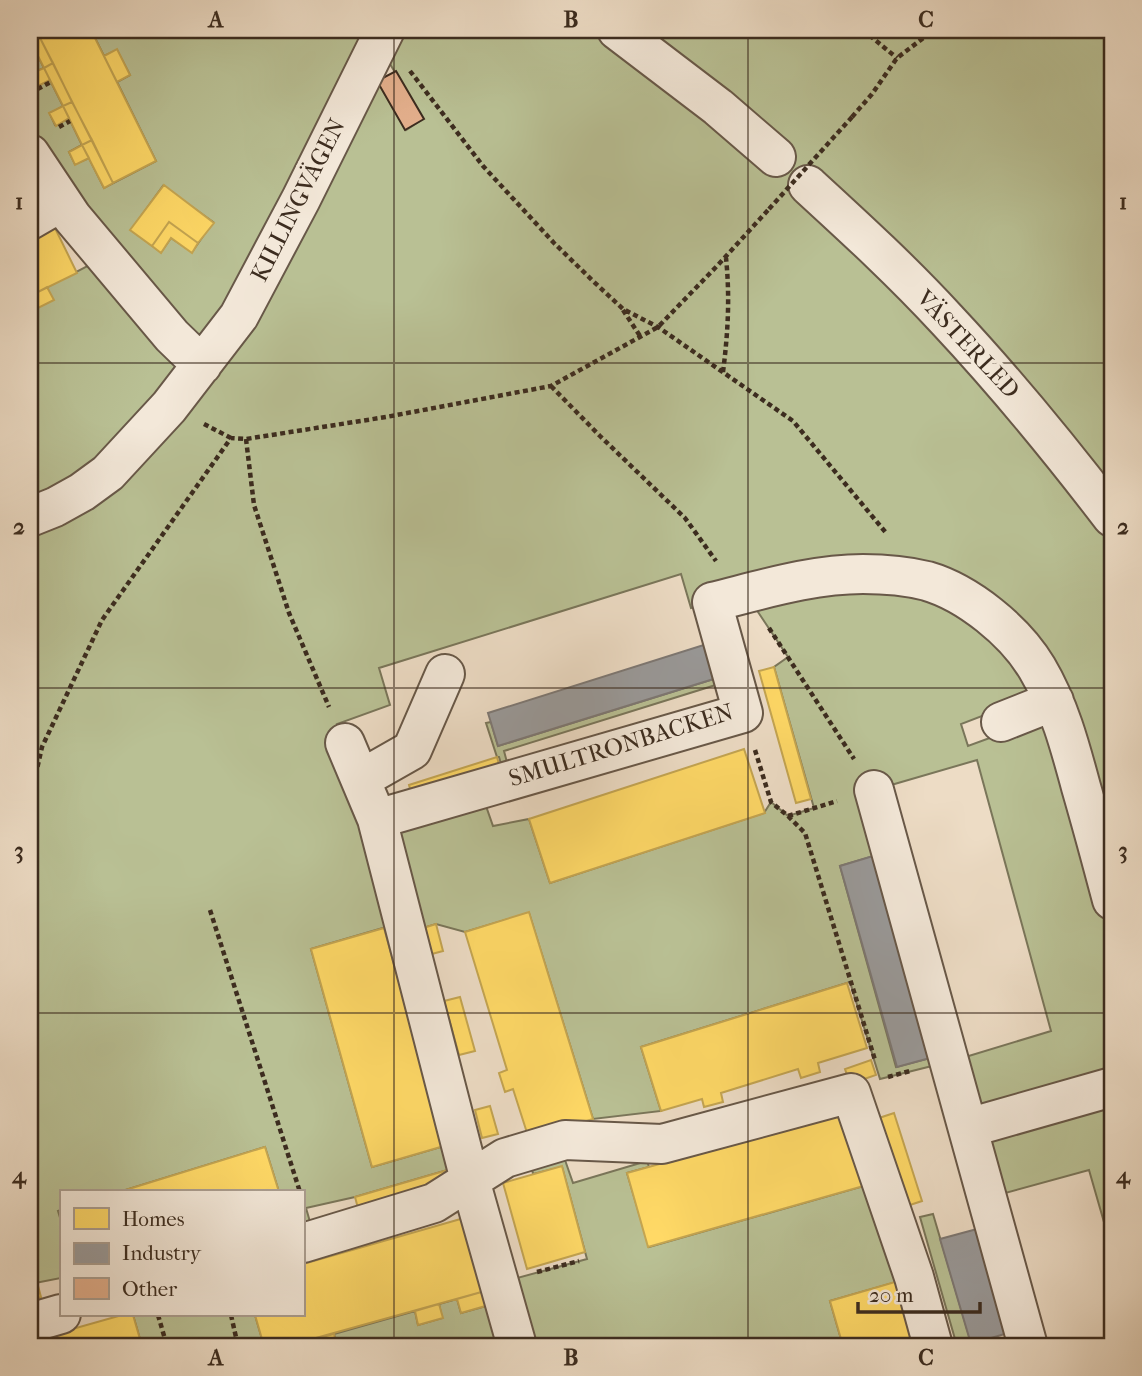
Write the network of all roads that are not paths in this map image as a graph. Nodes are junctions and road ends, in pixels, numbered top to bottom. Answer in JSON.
{"nodes":[{"id":1,"x":617,"y":30,"type":"edge"},
{"id":2,"x":383,"y":32,"type":"edge"},
{"id":3,"x":30,"y":154,"type":"edge"},
{"id":4,"x":776,"y":157,"type":"dead end"},
{"id":5,"x":808,"y":185,"type":"dead end"},
{"id":6,"x":46,"y":211,"type":"edge"},
{"id":7,"x":202,"y":365,"type":"junction"},
{"id":8,"x":30,"y":517,"type":"edge"},
{"id":9,"x":1112,"y":517,"type":"edge"},
{"id":10,"x":446,"y":674,"type":"dead end"},
{"id":11,"x":1054,"y":701,"type":"junction"},
{"id":12,"x":1001,"y":722,"type":"dead end"},
{"id":13,"x":345,"y":743,"type":"road end"},
{"id":14,"x":361,"y":779,"type":"junction"},
{"id":15,"x":874,"y":790,"type":"road end"},
{"id":16,"x":377,"y":819,"type":"junction"},
{"id":17,"x":1112,"y":900,"type":"edge"},
{"id":18,"x":1112,"y":1087,"type":"edge"},
{"id":19,"x":968,"y":1128,"type":"junction"},
{"id":20,"x":470,"y":1180,"type":"junction"},
{"id":21,"x":304,"y":1242,"type":"edge"},
{"id":22,"x":60,"y":1314,"type":"edge"},
{"id":23,"x":30,"y":1323,"type":"edge"},
{"id":24,"x":517,"y":1346,"type":"edge"},
{"id":25,"x":933,"y":1346,"type":"edge"},
{"id":26,"x":1028,"y":1346,"type":"edge"}],
"edges":[{"from":1,"to":4,"type":"street"},
{"from":2,"to":7,"type":"street","name":"KILLINGVÄGEN"},
{"from":3,"to":6,"type":"street"},
{"from":5,"to":9,"type":"street","name":"VÄSTERLED"},
{"from":6,"to":7,"type":"street"},
{"from":7,"to":8,"type":"street","name":"KILLINGVÄGEN"},
{"from":10,"to":14,"type":"street"},
{"from":11,"to":12,"type":"street"},
{"from":11,"to":16,"type":"street","name":"SMULTRONBACKEN"},
{"from":11,"to":17,"type":"street","name":"SMULTRONBACKEN"},
{"from":13,"to":14,"type":"street"},
{"from":14,"to":16,"type":"street"},
{"from":15,"to":19,"type":"street"},
{"from":16,"to":20,"type":"street"},
{"from":18,"to":19,"type":"street"},
{"from":19,"to":26,"type":"street"},
{"from":20,"to":21,"type":"street"},
{"from":20,"to":24,"type":"street"},
{"from":20,"to":25,"type":"street"},
{"from":22,"to":23,"type":"street"}]}
